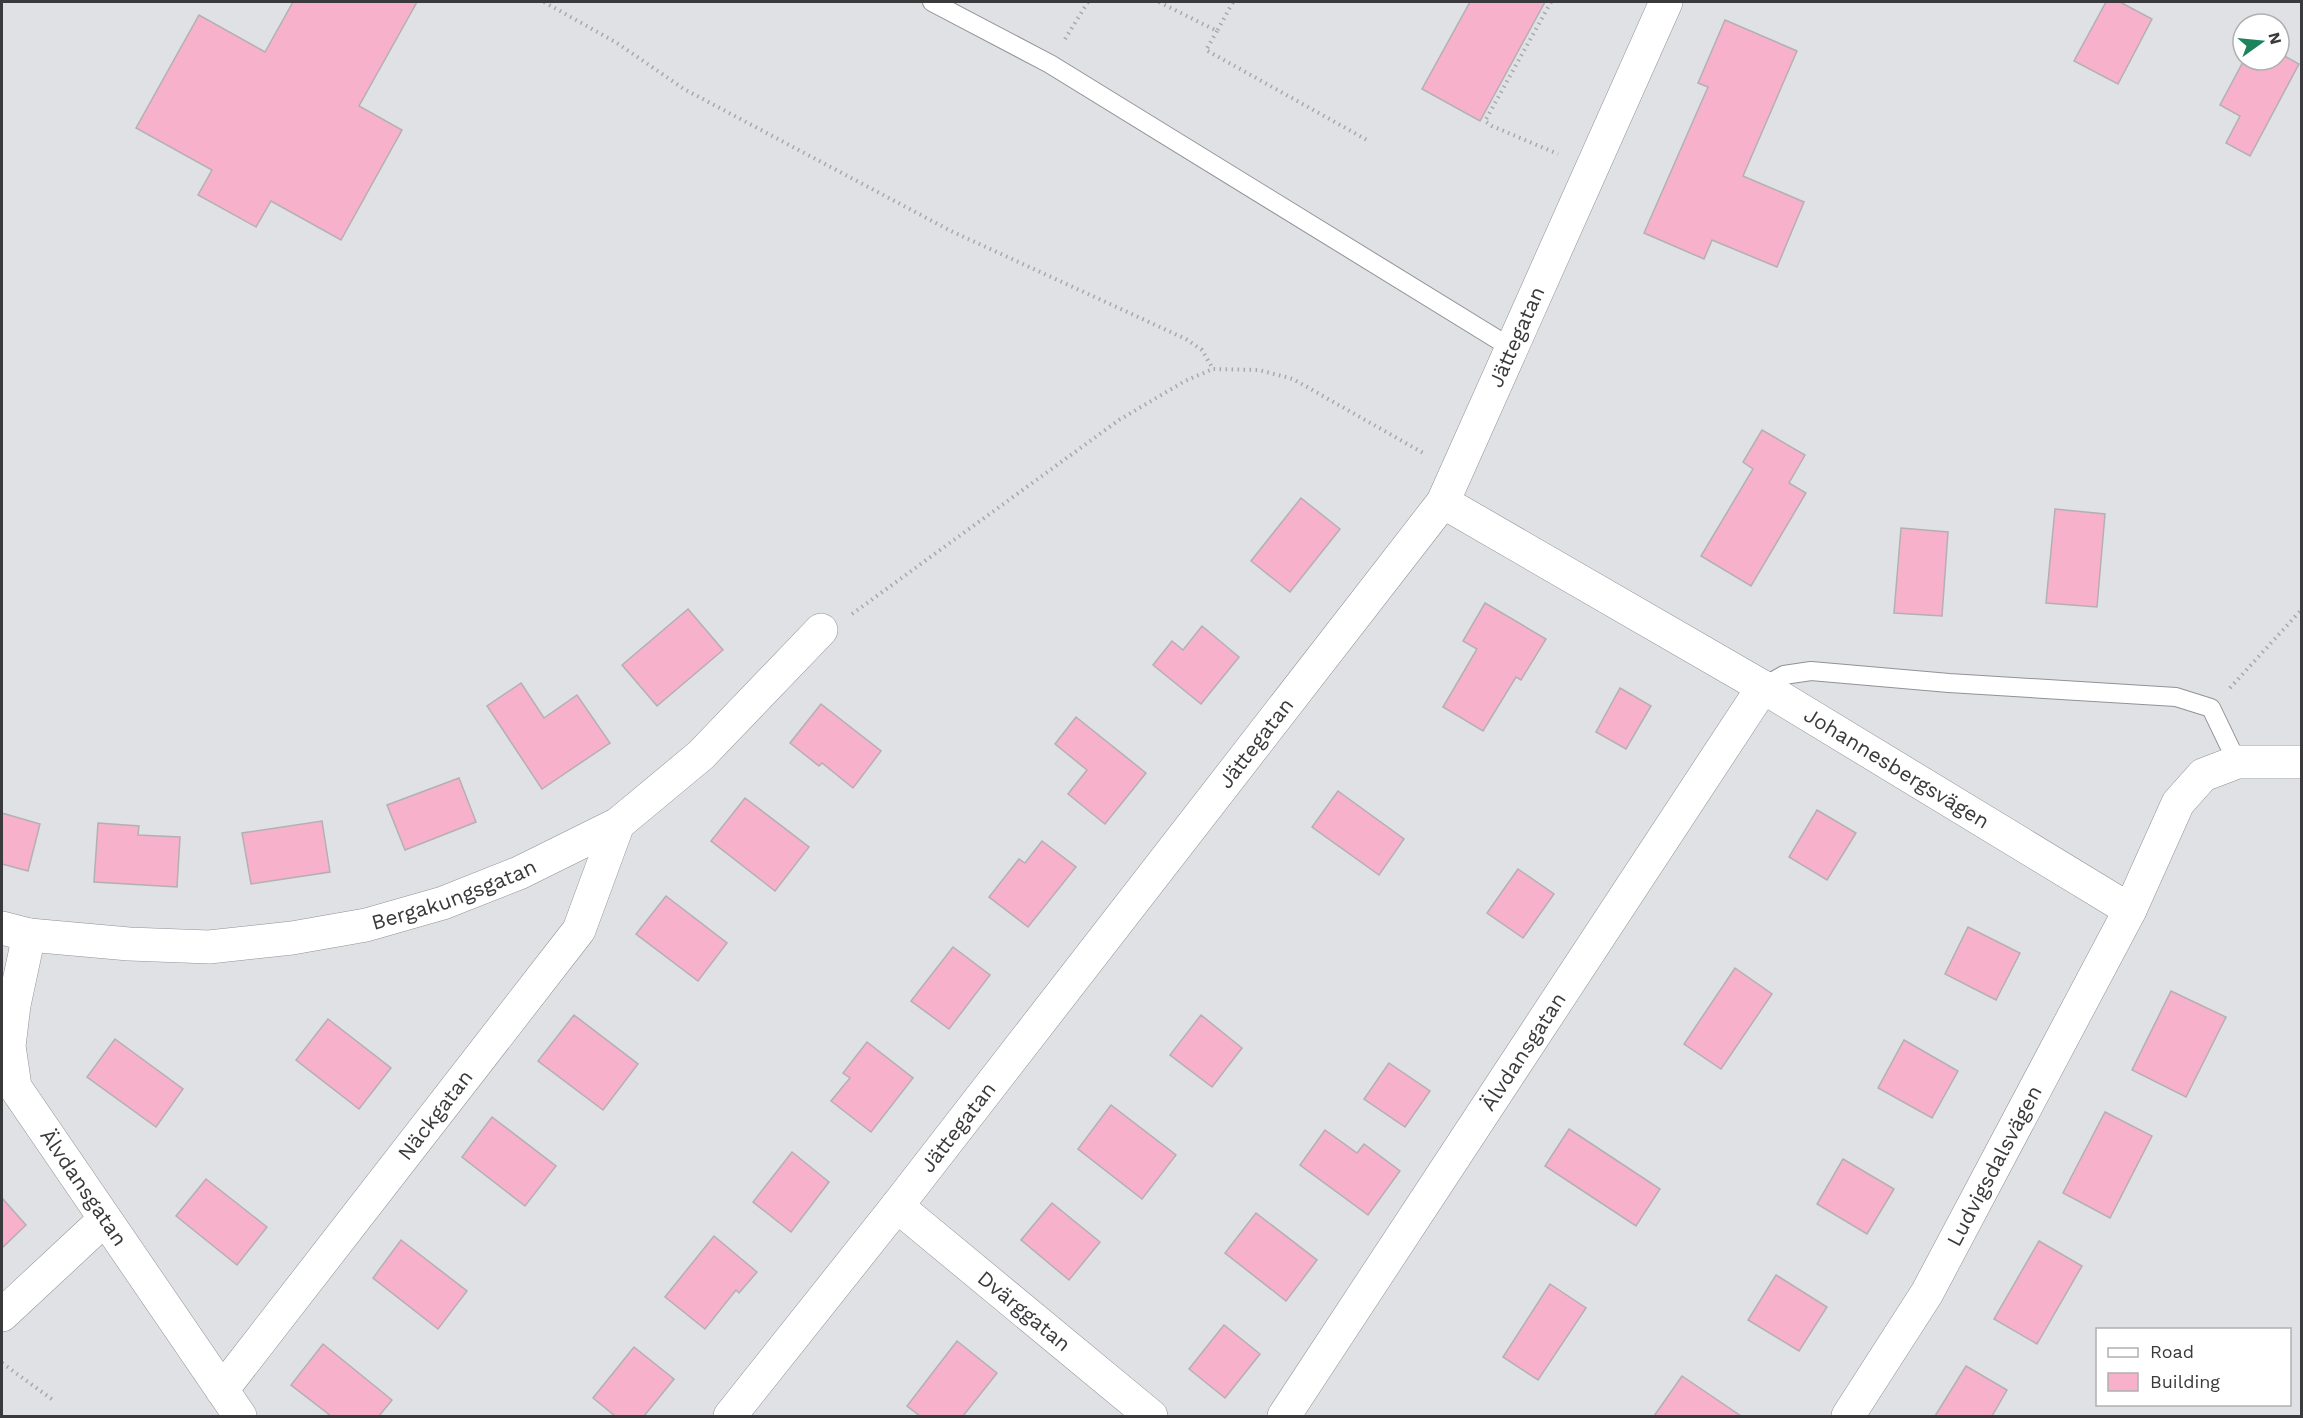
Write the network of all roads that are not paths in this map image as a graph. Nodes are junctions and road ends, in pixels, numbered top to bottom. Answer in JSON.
{"nodes":[{"id":1,"x":932,"y":2,"type":"edge"},
{"id":2,"x":1666,"y":2,"type":"edge"},
{"id":3,"x":1513,"y":349,"type":"junction"},
{"id":4,"x":1443,"y":502,"type":"junction"},
{"id":5,"x":821,"y":630,"type":"road end"},
{"id":6,"x":1762,"y":687,"type":"junction"},
{"id":7,"x":2236,"y":762,"type":"junction"},
{"id":8,"x":2301,"y":762,"type":"edge"},
{"id":9,"x":618,"y":824,"type":"junction"},
{"id":10,"x":2130,"y":910,"type":"junction"},
{"id":11,"x":15,"y":932,"type":"edge"},
{"id":12,"x":8,"y":1090,"type":"edge"},
{"id":13,"x":897,"y":1206,"type":"junction"},
{"id":14,"x":105,"y":1219,"type":"junction"},
{"id":15,"x":2,"y":1314,"type":"edge"},
{"id":16,"x":231,"y":1403,"type":"edge"},
{"id":17,"x":730,"y":1416,"type":"edge"},
{"id":18,"x":1151,"y":1416,"type":"edge"},
{"id":19,"x":1284,"y":1416,"type":"edge"},
{"id":20,"x":1848,"y":1416,"type":"edge"}],
"edges":[{"from":1,"to":3,"type":"lane"},
{"from":2,"to":3,"type":"street","name":"Jättegatan"},
{"from":3,"to":4,"type":"street","name":"Jättegatan"},
{"from":4,"to":6,"type":"street","name":"Johannesbergsvägen"},
{"from":4,"to":13,"type":"street","name":"Jättegatan"},
{"from":5,"to":9,"type":"street","name":"Bergakungsgatan"},
{"from":6,"to":7,"type":"lane"},
{"from":6,"to":10,"type":"street","name":"Johannesbergsvägen"},
{"from":6,"to":19,"type":"street","name":"Älvdansgatan"},
{"from":7,"to":8,"type":"street"},
{"from":7,"to":10,"type":"street"},
{"from":9,"to":11,"type":"street","name":"Bergakungsgatan"},
{"from":9,"to":16,"type":"street","name":"Näckgatan"},
{"from":10,"to":20,"type":"street","name":"Ludvigsdalsvägen"},
{"from":11,"to":12,"type":"street","name":"Älvdansgatan"},
{"from":12,"to":14,"type":"street","name":"Älvdansgatan"},
{"from":13,"to":17,"type":"street","name":"Jättegatan"},
{"from":13,"to":18,"type":"street","name":"Dvärggatan"},
{"from":14,"to":15,"type":"street"},
{"from":14,"to":16,"type":"street","name":"Älvdansgatan"}]}
